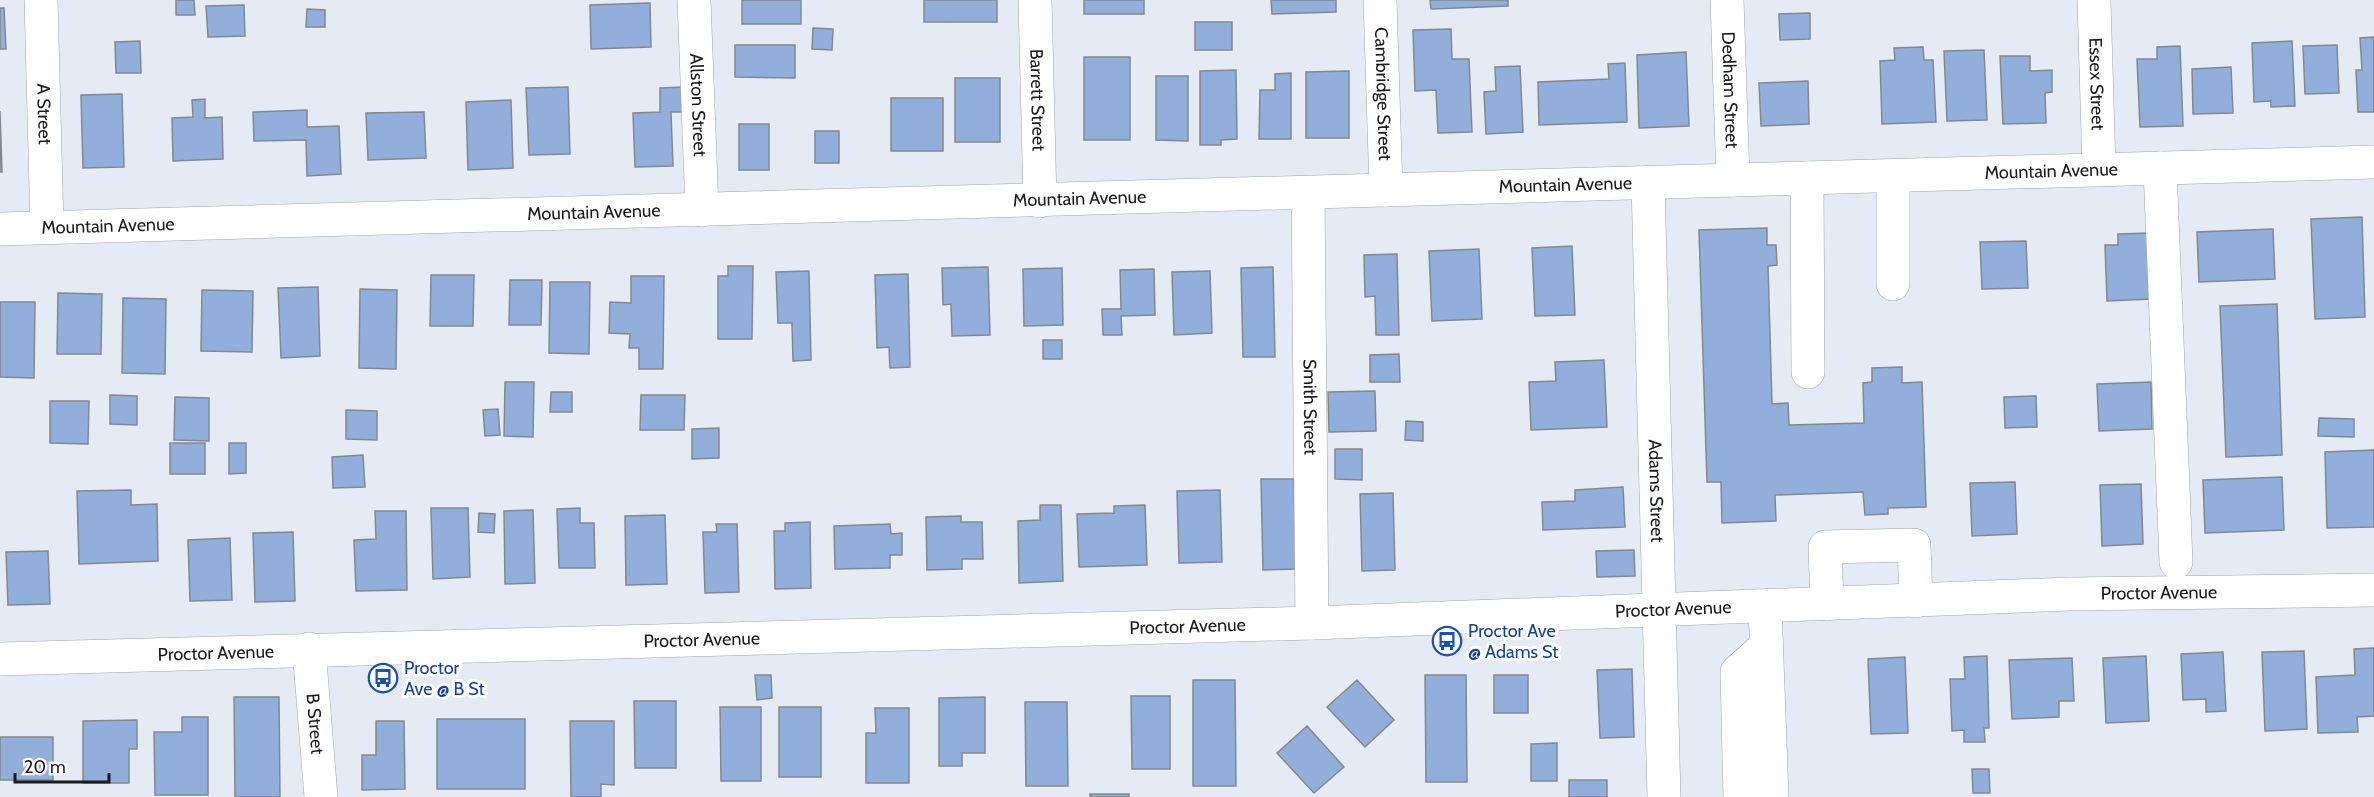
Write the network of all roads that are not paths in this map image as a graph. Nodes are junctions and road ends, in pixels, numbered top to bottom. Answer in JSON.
{"nodes":[{"id":1,"x":41,"y":0,"type":"edge"},
{"id":2,"x":694,"y":0,"type":"edge"},
{"id":3,"x":1035,"y":0,"type":"edge"},
{"id":4,"x":1380,"y":0,"type":"edge"},
{"id":5,"x":1727,"y":0,"type":"edge"},
{"id":6,"x":2094,"y":0,"type":"edge"},
{"id":7,"x":2374,"y":162,"type":"edge"},
{"id":8,"x":2160,"y":168,"type":"junction"},
{"id":9,"x":2099,"y":169,"type":"junction"},
{"id":10,"x":1893,"y":176,"type":"junction"},
{"id":11,"x":1807,"y":178,"type":"junction"},
{"id":12,"x":1733,"y":180,"type":"junction"},
{"id":13,"x":1648,"y":183,"type":"junction"},
{"id":14,"x":1386,"y":190,"type":"junction"},
{"id":15,"x":1308,"y":192,"type":"junction"},
{"id":16,"x":1040,"y":201,"type":"junction"},
{"id":17,"x":702,"y":210,"type":"junction"},
{"id":18,"x":47,"y":227,"type":"junction"},
{"id":19,"x":0,"y":229,"type":"edge"},
{"id":20,"x":1893,"y":284,"type":"dead end"},
{"id":21,"x":1808,"y":372,"type":"dead end"},
{"id":22,"x":2176,"y":562,"type":"dead end"},
{"id":23,"x":2374,"y":590,"type":"edge"},
{"id":24,"x":1916,"y":601,"type":"junction"},
{"id":25,"x":1827,"y":604,"type":"junction"},
{"id":26,"x":1765,"y":606,"type":"junction"},
{"id":27,"x":1660,"y":611,"type":"junction"},
{"id":28,"x":1312,"y":623,"type":"junction"},
{"id":29,"x":1766,"y":646,"type":"junction"},
{"id":30,"x":309,"y":650,"type":"junction"},
{"id":31,"x":0,"y":659,"type":"edge"},
{"id":32,"x":321,"y":797,"type":"edge"},
{"id":33,"x":1664,"y":797,"type":"edge"},
{"id":34,"x":1740,"y":797,"type":"edge"},
{"id":35,"x":1772,"y":797,"type":"edge"}],
"edges":[{"from":1,"to":18,"type":"street","name":"A Street"},
{"from":2,"to":17,"type":"street","name":"Allston Street"},
{"from":3,"to":16,"type":"street","name":"Barrett Street"},
{"from":4,"to":14,"type":"street","name":"Cambridge Street"},
{"from":5,"to":12,"type":"street","name":"Dedham Street"},
{"from":6,"to":9,"type":"street","name":"Essex Street"},
{"from":7,"to":8,"type":"street","name":"Mountain Avenue"},
{"from":8,"to":9,"type":"street","name":"Mountain Avenue"},
{"from":8,"to":22,"type":"street"},
{"from":9,"to":10,"type":"street","name":"Mountain Avenue"},
{"from":10,"to":11,"type":"street","name":"Mountain Avenue"},
{"from":10,"to":20,"type":"street"},
{"from":11,"to":12,"type":"street","name":"Mountain Avenue"},
{"from":11,"to":21,"type":"street"},
{"from":12,"to":13,"type":"street","name":"Mountain Avenue"},
{"from":13,"to":14,"type":"street","name":"Mountain Avenue"},
{"from":13,"to":27,"type":"street","name":"Adams Street"},
{"from":14,"to":15,"type":"street","name":"Mountain Avenue"},
{"from":15,"to":16,"type":"street","name":"Mountain Avenue"},
{"from":15,"to":28,"type":"street","name":"Smith Street"},
{"from":16,"to":17,"type":"street","name":"Mountain Avenue"},
{"from":17,"to":18,"type":"street","name":"Mountain Avenue"},
{"from":18,"to":19,"type":"street","name":"Mountain Avenue"},
{"from":23,"to":24,"type":"street","name":"Proctor Avenue"},
{"from":24,"to":25,"type":"street","name":"Proctor Avenue"},
{"from":24,"to":25,"type":"street"},
{"from":25,"to":26,"type":"street","name":"Proctor Avenue"},
{"from":26,"to":27,"type":"street","name":"Proctor Avenue"},
{"from":26,"to":29,"type":"street"},
{"from":27,"to":28,"type":"street","name":"Proctor Avenue"},
{"from":27,"to":33,"type":"street","name":"Adams Street"},
{"from":28,"to":30,"type":"street","name":"Proctor Avenue"},
{"from":29,"to":34,"type":"street"},
{"from":29,"to":35,"type":"street"},
{"from":30,"to":31,"type":"street","name":"Proctor Avenue"},
{"from":30,"to":32,"type":"street","name":"B Street"}]}
